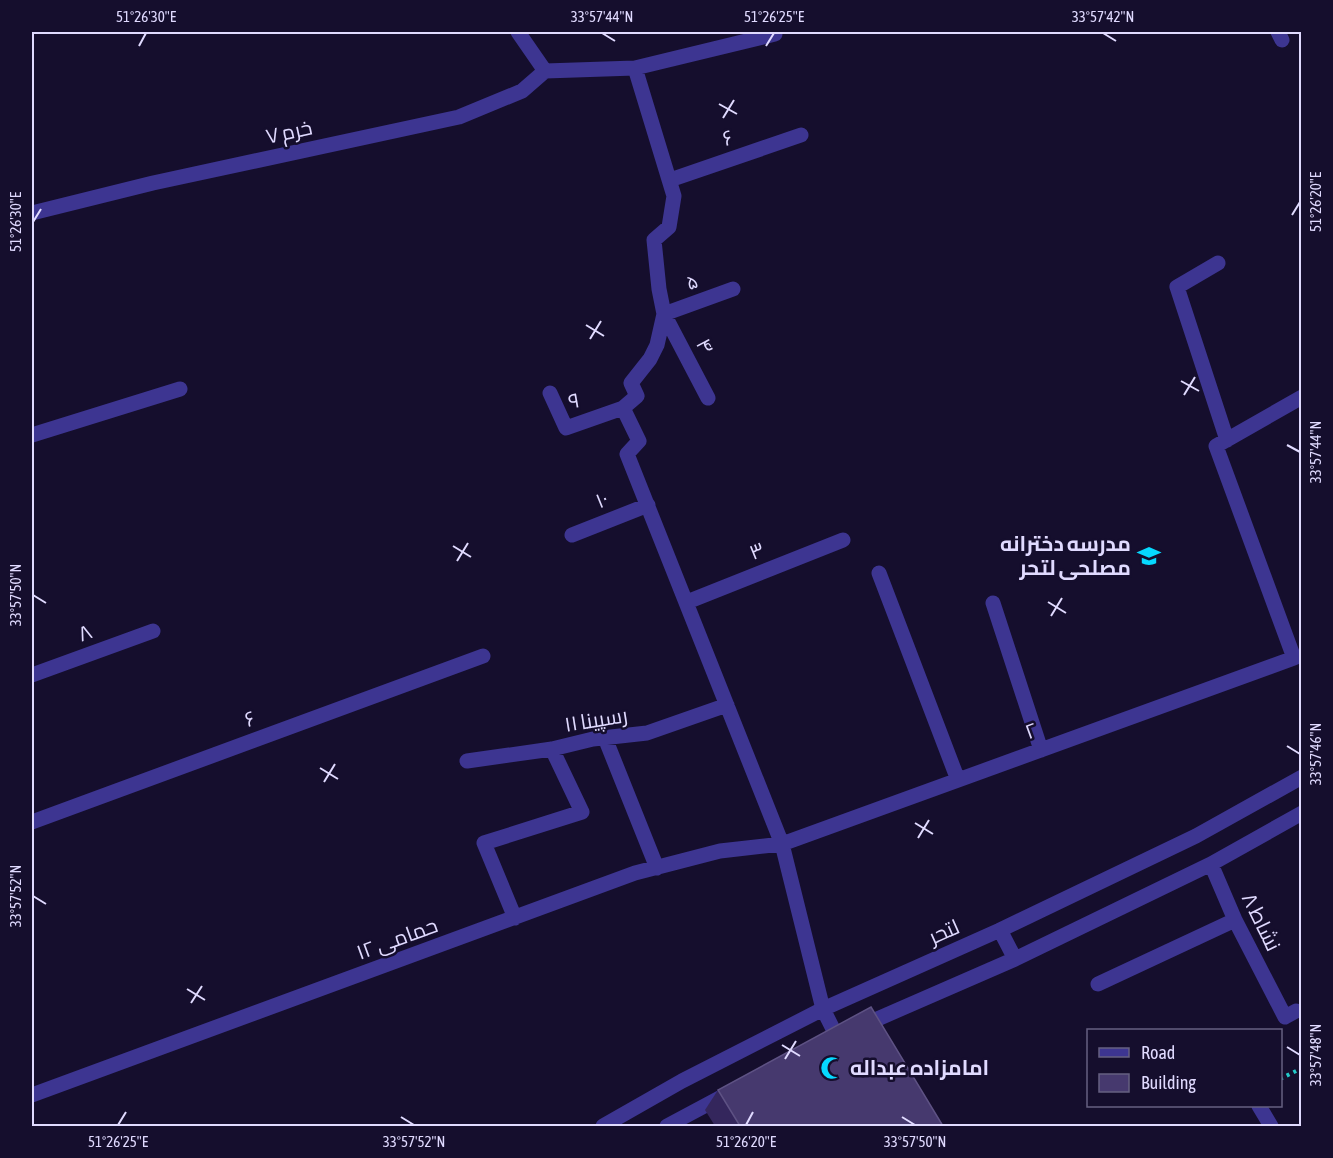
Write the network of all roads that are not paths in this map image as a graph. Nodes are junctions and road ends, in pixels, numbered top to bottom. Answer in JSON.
{"nodes":[{"id":1,"x":518,"y":32,"type":"edge"},
{"id":2,"x":774,"y":32,"type":"edge"},
{"id":3,"x":635,"y":68,"type":"junction"},
{"id":4,"x":545,"y":71,"type":"junction"},
{"id":5,"x":801,"y":135,"type":"dead end"},
{"id":6,"x":670,"y":180,"type":"junction"},
{"id":7,"x":32,"y":213,"type":"edge"},
{"id":8,"x":1218,"y":263,"type":"dead end"},
{"id":9,"x":733,"y":290,"type":"dead end"},
{"id":10,"x":664,"y":314,"type":"junction"},
{"id":11,"x":180,"y":389,"type":"dead end"},
{"id":12,"x":550,"y":393,"type":"dead end"},
{"id":13,"x":1302,"y":397,"type":"edge"},
{"id":14,"x":708,"y":398,"type":"dead end"},
{"id":15,"x":623,"y":408,"type":"junction"},
{"id":16,"x":32,"y":435,"type":"edge"},
{"id":17,"x":1227,"y":440,"type":"junction"},
{"id":18,"x":648,"y":505,"type":"junction"},
{"id":19,"x":572,"y":535,"type":"dead end"},
{"id":20,"x":843,"y":540,"type":"dead end"},
{"id":21,"x":879,"y":573,"type":"dead end"},
{"id":22,"x":687,"y":602,"type":"junction"},
{"id":23,"x":993,"y":603,"type":"dead end"},
{"id":24,"x":153,"y":631,"type":"dead end"},
{"id":25,"x":483,"y":656,"type":"dead end"},
{"id":26,"x":32,"y":675,"type":"edge"},
{"id":27,"x":727,"y":705,"type":"junction"},
{"id":28,"x":605,"y":738,"type":"junction"},
{"id":29,"x":552,"y":749,"type":"junction"},
{"id":30,"x":1041,"y":750,"type":"junction"},
{"id":31,"x":467,"y":761,"type":"dead end"},
{"id":32,"x":1302,"y":777,"type":"edge"},
{"id":33,"x":958,"y":780,"type":"junction"},
{"id":34,"x":1302,"y":813,"type":"edge"},
{"id":35,"x":32,"y":822,"type":"edge"},
{"id":36,"x":782,"y":844,"type":"junction"},
{"id":37,"x":1211,"y":864,"type":"junction"},
{"id":38,"x":657,"y":868,"type":"junction"},
{"id":39,"x":515,"y":918,"type":"junction"},
{"id":40,"x":1235,"y":920,"type":"junction"},
{"id":41,"x":1000,"y":930,"type":"junction"},
{"id":42,"x":1015,"y":959,"type":"junction"},
{"id":43,"x":1098,"y":984,"type":"dead end"},
{"id":44,"x":823,"y":1009,"type":"junction"},
{"id":45,"x":1296,"y":1011,"type":"dead end"},
{"id":46,"x":738,"y":1088,"type":"edge"},
{"id":47,"x":32,"y":1095,"type":"edge"},
{"id":48,"x":1260,"y":1107,"type":"edge"},
{"id":49,"x":603,"y":1126,"type":"edge"},
{"id":50,"x":667,"y":1126,"type":"edge"},
{"id":51,"x":1271,"y":1126,"type":"edge"}],
"edges":[{"from":1,"to":4,"type":"street"},
{"from":2,"to":3,"type":"street"},
{"from":3,"to":4,"type":"street"},
{"from":3,"to":6,"type":"street"},
{"from":4,"to":7,"type":"street","name":"خرم ۷"},
{"from":5,"to":6,"type":"street","name":"۶"},
{"from":6,"to":10,"type":"street"},
{"from":8,"to":17,"type":"street"},
{"from":9,"to":10,"type":"street","name":"۵"},
{"from":10,"to":14,"type":"street","name":"۴"},
{"from":10,"to":15,"type":"street"},
{"from":11,"to":16,"type":"street"},
{"from":12,"to":15,"type":"street","name":"۹"},
{"from":13,"to":17,"type":"street"},
{"from":15,"to":18,"type":"street"},
{"from":17,"to":30,"type":"street","name":"۲"},
{"from":18,"to":19,"type":"street","name":"۱۰"},
{"from":18,"to":22,"type":"street"},
{"from":20,"to":22,"type":"street","name":"۳"},
{"from":21,"to":33,"type":"street"},
{"from":22,"to":27,"type":"street"},
{"from":23,"to":30,"type":"street"},
{"from":24,"to":26,"type":"street","name":"۸"},
{"from":25,"to":35,"type":"street","name":"۶"},
{"from":27,"to":28,"type":"street","name":"رسپینا ۱۱"},
{"from":27,"to":36,"type":"street"},
{"from":28,"to":29,"type":"street","name":"رسپینا ۱۱"},
{"from":28,"to":38,"type":"street"},
{"from":29,"to":31,"type":"street","name":"رسپینا ۱۱"},
{"from":29,"to":39,"type":"street"},
{"from":30,"to":33,"type":"street","name":"۲"},
{"from":32,"to":41,"type":"street","name":"لتحر"},
{"from":33,"to":36,"type":"street","name":"۲"},
{"from":34,"to":37,"type":"street"},
{"from":36,"to":38,"type":"street","name":"حمامی ۱۲"},
{"from":36,"to":44,"type":"street"},
{"from":37,"to":40,"type":"street","name":"نشاط ۸"},
{"from":37,"to":42,"type":"street"},
{"from":38,"to":39,"type":"street","name":"حمامی ۱۲"},
{"from":39,"to":47,"type":"street","name":"حمامی ۱۲"},
{"from":40,"to":43,"type":"street"},
{"from":40,"to":45,"type":"street","name":"نشاط ۸"},
{"from":41,"to":42,"type":"street"},
{"from":41,"to":44,"type":"street","name":"لتحر"},
{"from":42,"to":44,"type":"street"},
{"from":44,"to":49,"type":"street","name":"لتحر"},
{"from":46,"to":50,"type":"street"},
{"from":48,"to":51,"type":"street"}]}
